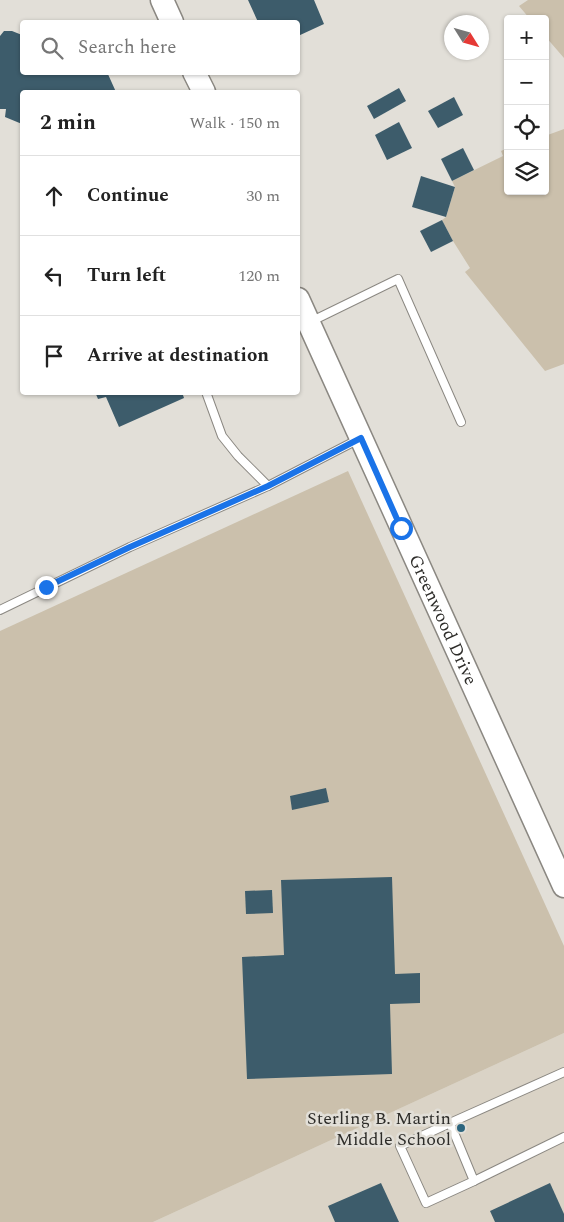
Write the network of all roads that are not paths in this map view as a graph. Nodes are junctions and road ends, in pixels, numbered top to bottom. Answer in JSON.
{"nodes":[{"id":1,"x":162,"y":0,"type":"edge"},
{"id":2,"x":171,"y":20,"type":"edge"},
{"id":3,"x":196,"y":75,"type":"edge"},
{"id":4,"x":203,"y":90,"type":"edge"},
{"id":5,"x":300,"y":304,"type":"edge"},
{"id":6,"x":308,"y":322,"type":"junction"},
{"id":7,"x":207,"y":395,"type":"edge"},
{"id":8,"x":461,"y":422,"type":"dead end"},
{"id":9,"x":361,"y":438,"type":"junction"},
{"id":10,"x":268,"y":486,"type":"junction"},
{"id":11,"x":0,"y":610,"type":"edge"},
{"id":12,"x":564,"y":886,"type":"edge"},
{"id":13,"x":564,"y":1072,"type":"edge"},
{"id":14,"x":450,"y":1123,"type":"junction"},
{"id":15,"x":564,"y":1138,"type":"edge"},
{"id":16,"x":474,"y":1181,"type":"junction"}],
"edges":[{"from":1,"to":2,"type":"main road"},
{"from":3,"to":4,"type":"main road"},
{"from":5,"to":6,"type":"main road","name":"Greenwood Drive"},
{"from":6,"to":8,"type":"lane"},
{"from":6,"to":9,"type":"main road","name":"Greenwood Drive"},
{"from":7,"to":10,"type":"lane"},
{"from":9,"to":10,"type":"lane"},
{"from":9,"to":12,"type":"main road","name":"Greenwood Drive"},
{"from":10,"to":11,"type":"lane"},
{"from":13,"to":14,"type":"lane"},
{"from":14,"to":16,"type":"lane"},
{"from":14,"to":16,"type":"lane"},
{"from":15,"to":16,"type":"lane"}]}
